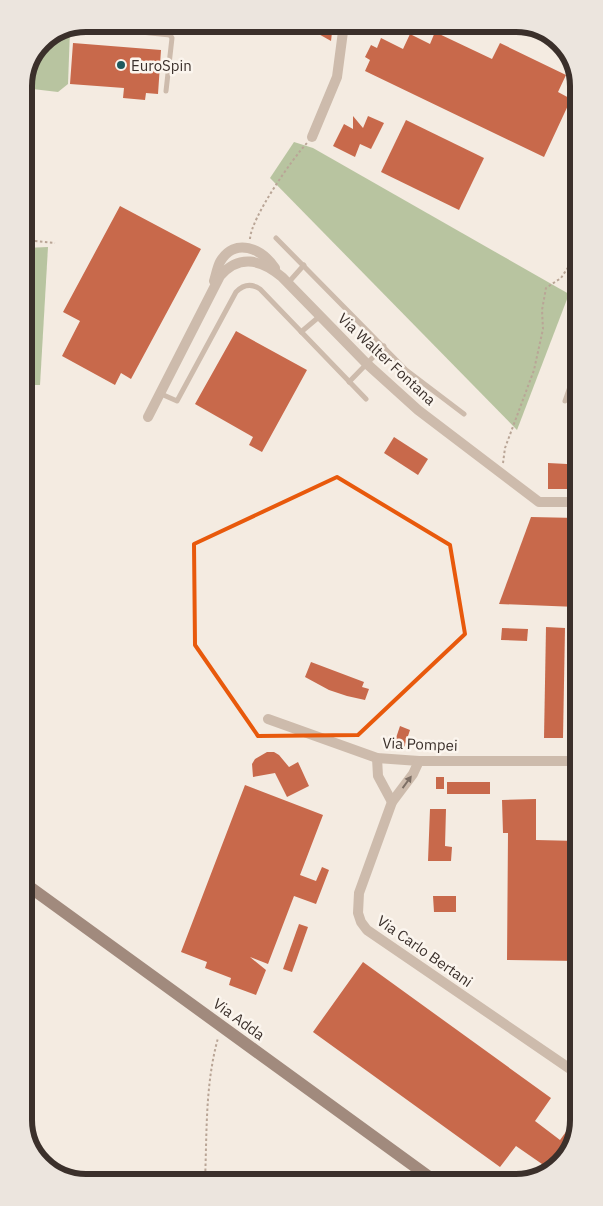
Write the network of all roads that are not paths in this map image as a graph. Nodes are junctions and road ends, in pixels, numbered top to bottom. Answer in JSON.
{"nodes":[{"id":1,"x":150,"y":32,"type":"edge"},
{"id":2,"x":343,"y":33,"type":"edge"},
{"id":3,"x":170,"y":34,"type":"joint"},
{"id":4,"x":166,"y":91,"type":"dead end"},
{"id":5,"x":312,"y":137,"type":"road end"},
{"id":6,"x":276,"y":238,"type":"dead end"},
{"id":7,"x":304,"y":265,"type":"junction"},
{"id":8,"x":285,"y":280,"type":"junction"},
{"id":9,"x":211,"y":292,"type":"junction"},
{"id":10,"x":321,"y":316,"type":"junction"},
{"id":11,"x":301,"y":332,"type":"junction"},
{"id":12,"x":384,"y":346,"type":"junction"},
{"id":13,"x":366,"y":363,"type":"junction"},
{"id":14,"x":349,"y":382,"type":"junction"},
{"id":15,"x":570,"y":387,"type":"edge"},
{"id":16,"x":159,"y":393,"type":"junction"},
{"id":17,"x":366,"y":399,"type":"dead end"},
{"id":18,"x":565,"y":401,"type":"dead end"},
{"id":19,"x":464,"y":414,"type":"dead end"},
{"id":20,"x":148,"y":417,"type":"dead end"},
{"id":21,"x":570,"y":502,"type":"edge"},
{"id":22,"x":268,"y":719,"type":"dead end"},
{"id":23,"x":377,"y":758,"type":"junction"},
{"id":24,"x":419,"y":761,"type":"junction"},
{"id":25,"x":570,"y":762,"type":"edge"},
{"id":26,"x":392,"y":802,"type":"junction"},
{"id":27,"x":32,"y":889,"type":"edge"},
{"id":28,"x":570,"y":1070,"type":"edge"},
{"id":29,"x":425,"y":1174,"type":"edge"}],
"edges":[{"from":1,"to":3,"type":"lane"},
{"from":2,"to":5,"type":"street"},
{"from":3,"to":4,"type":"lane"},
{"from":6,"to":7,"type":"lane"},
{"from":7,"to":8,"type":"lane"},
{"from":7,"to":12,"type":"lane"},
{"from":8,"to":9,"type":"street","name":"Via Walter Fontana"},
{"from":8,"to":9,"type":"street","name":"Via Walter Fontana"},
{"from":8,"to":10,"type":"street","name":"Via Walter Fontana"},
{"from":9,"to":16,"type":"street","name":"Via Walter Fontana"},
{"from":10,"to":11,"type":"lane"},
{"from":10,"to":13,"type":"street","name":"Via Walter Fontana"},
{"from":11,"to":14,"type":"lane"},
{"from":11,"to":16,"type":"lane"},
{"from":12,"to":13,"type":"lane"},
{"from":12,"to":19,"type":"lane"},
{"from":13,"to":14,"type":"lane"},
{"from":13,"to":21,"type":"street","name":"Via Walter Fontana"},
{"from":14,"to":17,"type":"lane"},
{"from":15,"to":18,"type":"lane"},
{"from":16,"to":20,"type":"street","name":"Via Walter Fontana"},
{"from":22,"to":23,"type":"street","name":"Via Pompei"},
{"from":23,"to":24,"type":"street","name":"Via Pompei"},
{"from":23,"to":26,"type":"street"},
{"from":24,"to":25,"type":"street","name":"Via Pompei"},
{"from":26,"to":24,"type":"street","name":"Via Carlo Bertani","one_way":true},
{"from":26,"to":28,"type":"street","name":"Via Carlo Bertani"},
{"from":27,"to":29,"type":"main road","name":"Via Adda"}]}
